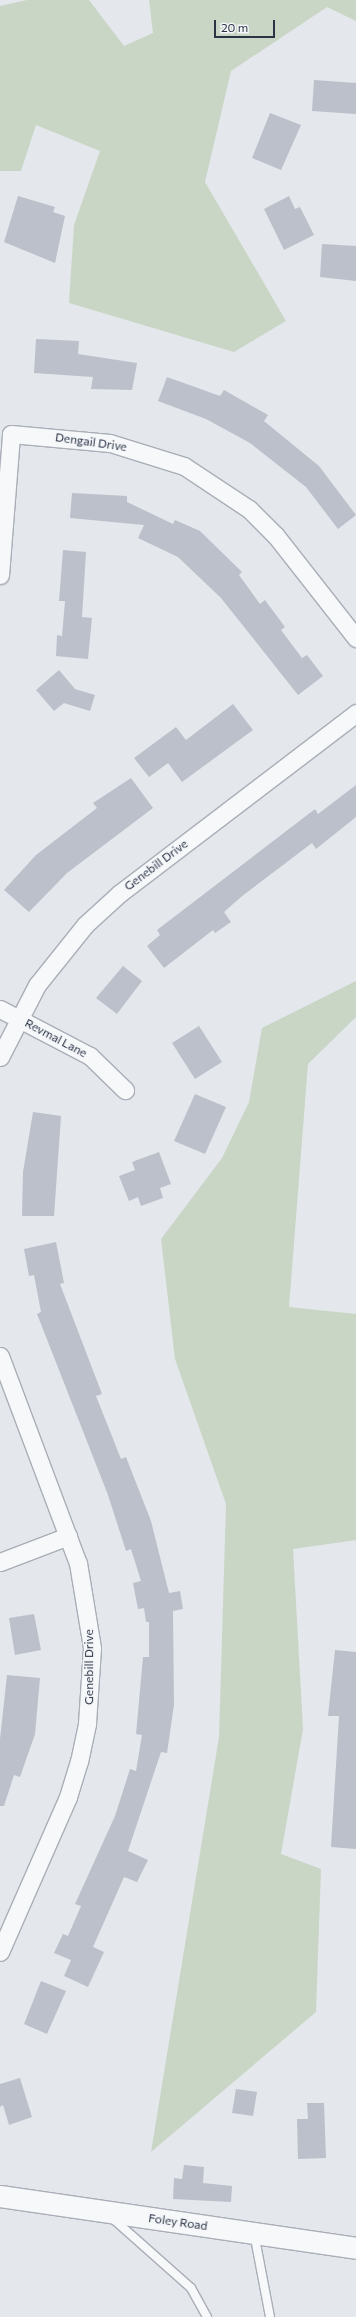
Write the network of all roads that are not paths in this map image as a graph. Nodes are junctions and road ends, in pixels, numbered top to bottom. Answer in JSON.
{"nodes":[{"id":1,"x":0,"y":574,"type":"edge"},
{"id":2,"x":356,"y":638,"type":"edge"},
{"id":3,"x":356,"y":713,"type":"edge"},
{"id":4,"x":0,"y":1010,"type":"edge"},
{"id":5,"x":18,"y":1017,"type":"junction"},
{"id":6,"x":0,"y":1057,"type":"edge"},
{"id":7,"x":125,"y":1090,"type":"dead end"},
{"id":8,"x":0,"y":1356,"type":"edge"},
{"id":9,"x":68,"y":1536,"type":"junction"},
{"id":10,"x":0,"y":1562,"type":"edge"},
{"id":11,"x":0,"y":1952,"type":"edge"},
{"id":12,"x":0,"y":2196,"type":"edge"},
{"id":13,"x":105,"y":2211,"type":"junction"},
{"id":14,"x":254,"y":2233,"type":"junction"},
{"id":15,"x":356,"y":2248,"type":"edge"},
{"id":16,"x":207,"y":2317,"type":"edge"},
{"id":17,"x":270,"y":2317,"type":"edge"}],
"edges":[{"from":1,"to":2,"type":"street","name":"Dengail Drive"},
{"from":3,"to":5,"type":"street","name":"Genebill Drive"},
{"from":4,"to":5,"type":"street","name":"Revmal Lane"},
{"from":5,"to":6,"type":"street","name":"Genebill Drive"},
{"from":5,"to":7,"type":"street","name":"Revmal Lane"},
{"from":8,"to":9,"type":"street","name":"Genebill Drive"},
{"from":9,"to":10,"type":"street"},
{"from":9,"to":11,"type":"street","name":"Genebill Drive"},
{"from":12,"to":13,"type":"street","name":"Foley Road"},
{"from":13,"to":14,"type":"street","name":"Foley Road"},
{"from":13,"to":16,"type":"lane"},
{"from":14,"to":15,"type":"street","name":"Foley Road"},
{"from":14,"to":17,"type":"lane"}]}
